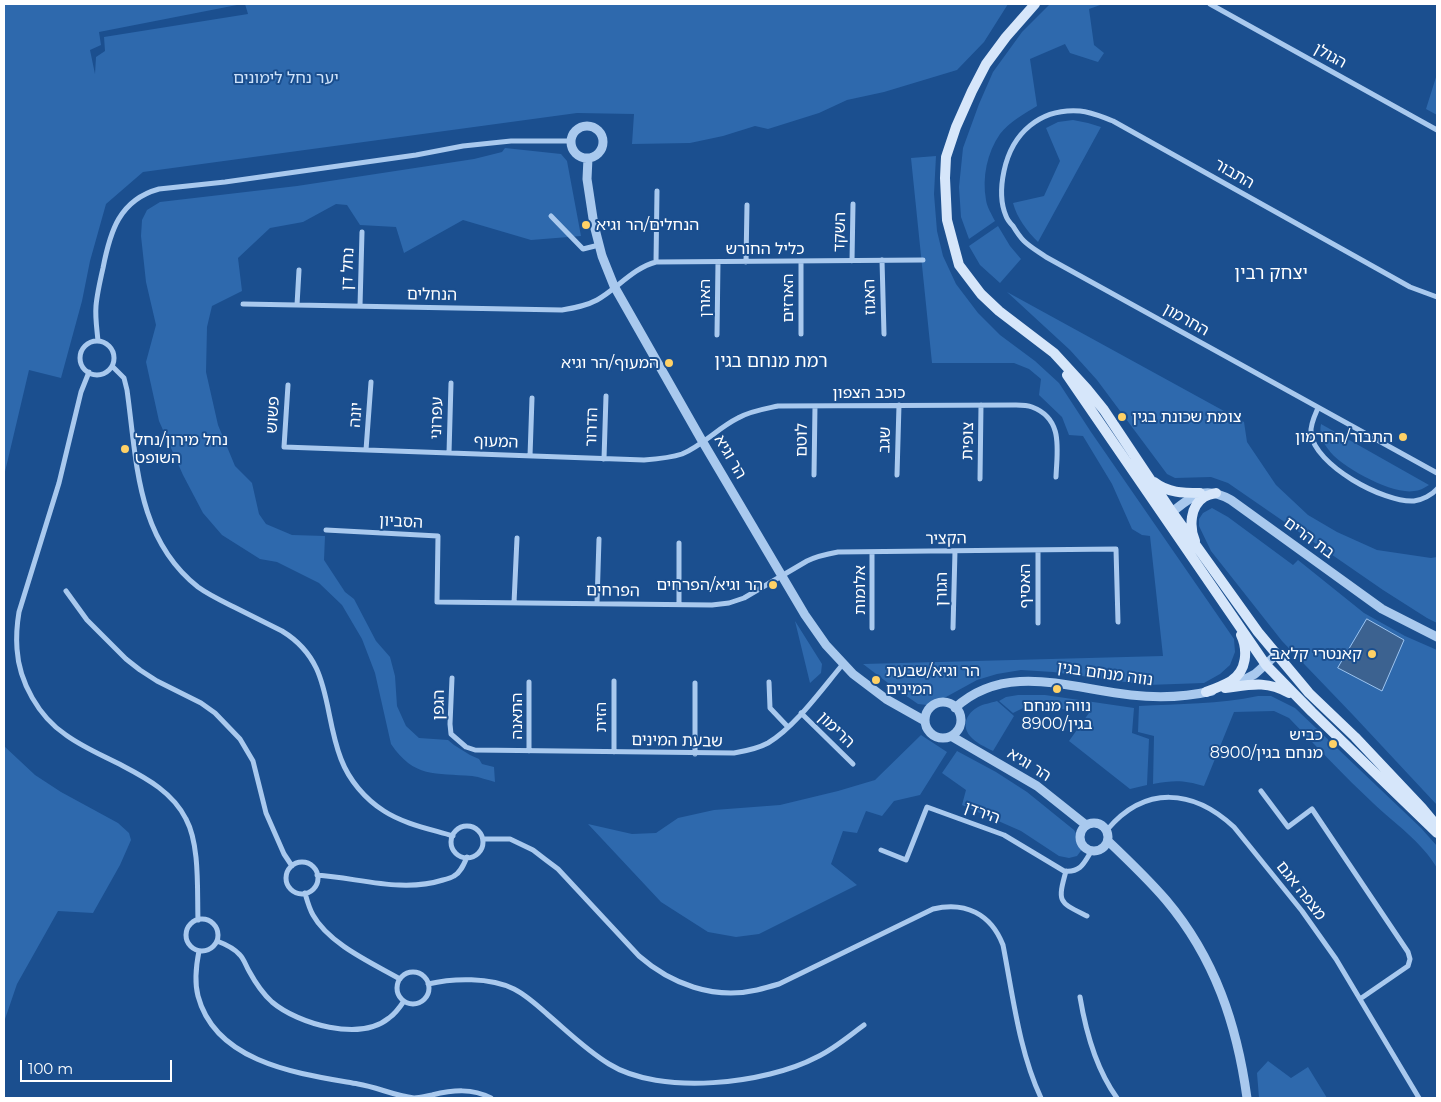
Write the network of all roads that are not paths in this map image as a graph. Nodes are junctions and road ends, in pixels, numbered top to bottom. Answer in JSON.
{"nodes":[{"id":1,"x":1035,"y":4,"type":"edge"},
{"id":2,"x":1210,"y":4,"type":"edge"},
{"id":3,"x":1437,"y":130,"type":"edge"},
{"id":4,"x":1017,"y":138,"type":"joint"},
{"id":5,"x":571,"y":141,"type":"junction"},
{"id":6,"x":588,"y":158,"type":"junction"},
{"id":7,"x":656,"y":191,"type":"dead end"},
{"id":8,"x":852,"y":204,"type":"dead end"},
{"id":9,"x":747,"y":205,"type":"dead end"},
{"id":10,"x":551,"y":216,"type":"dead end"},
{"id":11,"x":362,"y":232,"type":"dead end"},
{"id":12,"x":599,"y":245,"type":"junction"},
{"id":13,"x":882,"y":260,"type":"junction"},
{"id":14,"x":924,"y":260,"type":"dead end"},
{"id":15,"x":800,"y":261,"type":"junction"},
{"id":16,"x":852,"y":261,"type":"junction"},
{"id":17,"x":656,"y":262,"type":"junction"},
{"id":18,"x":718,"y":262,"type":"junction"},
{"id":19,"x":746,"y":262,"type":"junction"},
{"id":20,"x":299,"y":270,"type":"dead end"},
{"id":21,"x":615,"y":288,"type":"junction"},
{"id":22,"x":1437,"y":297,"type":"edge"},
{"id":23,"x":243,"y":304,"type":"dead end"},
{"id":24,"x":297,"y":305,"type":"junction"},
{"id":25,"x":360,"y":306,"type":"junction"},
{"id":26,"x":801,"y":334,"type":"dead end"},
{"id":27,"x":884,"y":334,"type":"dead end"},
{"id":28,"x":717,"y":335,"type":"dead end"},
{"id":29,"x":98,"y":341,"type":"junction"},
{"id":30,"x":1054,"y":353,"type":"junction"},
{"id":31,"x":112,"y":366,"type":"junction"},
{"id":32,"x":90,"y":372,"type":"junction"},
{"id":33,"x":371,"y":382,"type":"dead end"},
{"id":34,"x":451,"y":382,"type":"dead end"},
{"id":35,"x":288,"y":385,"type":"dead end"},
{"id":36,"x":606,"y":396,"type":"dead end"},
{"id":37,"x":532,"y":398,"type":"dead end"},
{"id":38,"x":899,"y":405,"type":"junction"},
{"id":39,"x":981,"y":405,"type":"junction"},
{"id":40,"x":815,"y":406,"type":"junction"},
{"id":41,"x":1318,"y":408,"type":"junction"},
{"id":42,"x":704,"y":442,"type":"junction"},
{"id":43,"x":284,"y":447,"type":"joint"},
{"id":44,"x":366,"y":450,"type":"junction"},
{"id":45,"x":449,"y":453,"type":"junction"},
{"id":46,"x":530,"y":456,"type":"junction"},
{"id":47,"x":604,"y":459,"type":"junction"},
{"id":48,"x":1437,"y":473,"type":"edge"},
{"id":49,"x":814,"y":474,"type":"dead end"},
{"id":50,"x":897,"y":475,"type":"dead end"},
{"id":51,"x":1056,"y":477,"type":"dead end"},
{"id":52,"x":1148,"y":478,"type":"junction"},
{"id":53,"x":980,"y":479,"type":"dead end"},
{"id":54,"x":1437,"y":489,"type":"edge"},
{"id":55,"x":1200,"y":493,"type":"junction"},
{"id":56,"x":1216,"y":493,"type":"junction"},
{"id":57,"x":1168,"y":515,"type":"junction"},
{"id":58,"x":326,"y":530,"type":"dead end"},
{"id":59,"x":517,"y":538,"type":"dead end"},
{"id":60,"x":599,"y":539,"type":"dead end"},
{"id":61,"x":679,"y":543,"type":"dead end"},
{"id":62,"x":1198,"y":549,"type":"junction"},
{"id":63,"x":1038,"y":550,"type":"junction"},
{"id":64,"x":955,"y":551,"type":"junction"},
{"id":65,"x":872,"y":552,"type":"junction"},
{"id":66,"x":782,"y":576,"type":"junction"},
{"id":67,"x":66,"y":591,"type":"dead end"},
{"id":68,"x":438,"y":602,"type":"joint"},
{"id":69,"x":514,"y":603,"type":"junction"},
{"id":70,"x":597,"y":604,"type":"junction"},
{"id":71,"x":679,"y":604,"type":"junction"},
{"id":72,"x":1118,"y":622,"type":"dead end"},
{"id":73,"x":1236,"y":622,"type":"junction"},
{"id":74,"x":1038,"y":623,"type":"dead end"},
{"id":75,"x":872,"y":628,"type":"dead end"},
{"id":76,"x":953,"y":628,"type":"dead end"},
{"id":77,"x":1437,"y":637,"type":"edge"},
{"id":78,"x":1276,"y":655,"type":"junction"},
{"id":79,"x":844,"y":664,"type":"junction"},
{"id":80,"x":1266,"y":665,"type":"junction"},
{"id":81,"x":452,"y":678,"type":"dead end"},
{"id":82,"x":614,"y":681,"type":"dead end"},
{"id":83,"x":529,"y":682,"type":"dead end"},
{"id":84,"x":769,"y":682,"type":"dead end"},
{"id":85,"x":695,"y":683,"type":"dead end"},
{"id":86,"x":1225,"y":688,"type":"junction"},
{"id":87,"x":1206,"y":692,"type":"junction"},
{"id":88,"x":955,"y":708,"type":"junction"},
{"id":89,"x":1312,"y":712,"type":"junction"},
{"id":90,"x":801,"y":714,"type":"junction"},
{"id":91,"x":925,"y":721,"type":"junction"},
{"id":92,"x":788,"y":727,"type":"junction"},
{"id":93,"x":950,"y":736,"type":"junction"},
{"id":94,"x":475,"y":750,"type":"joint"},
{"id":95,"x":529,"y":751,"type":"junction"},
{"id":96,"x":614,"y":752,"type":"junction"},
{"id":97,"x":695,"y":754,"type":"junction"},
{"id":98,"x":853,"y":764,"type":"dead end"},
{"id":99,"x":1261,"y":791,"type":"dead end"},
{"id":100,"x":1086,"y":825,"type":"junction"},
{"id":101,"x":1437,"y":826,"type":"edge"},
{"id":102,"x":1107,"y":830,"type":"junction"},
{"id":103,"x":1437,"y":833,"type":"edge"},
{"id":104,"x":453,"y":836,"type":"junction"},
{"id":105,"x":482,"y":839,"type":"junction"},
{"id":106,"x":1108,"y":841,"type":"junction"},
{"id":107,"x":881,"y":850,"type":"dead end"},
{"id":108,"x":1092,"y":850,"type":"junction"},
{"id":109,"x":467,"y":857,"type":"junction"},
{"id":110,"x":292,"y":866,"type":"junction"},
{"id":111,"x":1066,"y":871,"type":"junction"},
{"id":112,"x":317,"y":875,"type":"junction"},
{"id":113,"x":305,"y":893,"type":"junction"},
{"id":114,"x":1087,"y":916,"type":"dead end"},
{"id":115,"x":198,"y":920,"type":"junction"},
{"id":116,"x":217,"y":941,"type":"junction"},
{"id":117,"x":199,"y":951,"type":"junction"},
{"id":118,"x":400,"y":980,"type":"junction"},
{"id":119,"x":428,"y":984,"type":"junction"},
{"id":120,"x":1080,"y":997,"type":"dead end"},
{"id":121,"x":1360,"y":999,"type":"junction"},
{"id":122,"x":404,"y":1001,"type":"junction"},
{"id":123,"x":864,"y":1025,"type":"dead end"},
{"id":124,"x":491,"y":1098,"type":"edge"},
{"id":125,"x":1041,"y":1098,"type":"edge"},
{"id":126,"x":1117,"y":1098,"type":"edge"},
{"id":127,"x":1247,"y":1098,"type":"edge"},
{"id":128,"x":1418,"y":1098,"type":"edge"}],
"edges":[{"from":1,"to":30,"type":"main road"},
{"from":2,"to":3,"type":"street","name":"הגולן"},
{"from":4,"to":22,"type":"street","name":"התבור"},
{"from":4,"to":41,"type":"street","name":"החרמון"},
{"from":5,"to":6,"type":"street"},
{"from":5,"to":6,"type":"street"},
{"from":5,"to":29,"type":"street"},
{"from":6,"to":12,"type":"street","name":"הר וגיא"},
{"from":7,"to":17,"type":"street"},
{"from":8,"to":16,"type":"street","name":"השקד"},
{"from":9,"to":19,"type":"street"},
{"from":10,"to":12,"type":"street"},
{"from":11,"to":25,"type":"street","name":"נחל דן"},
{"from":12,"to":21,"type":"street","name":"הר וגיא"},
{"from":13,"to":14,"type":"street","name":"כליל החורש"},
{"from":13,"to":16,"type":"street","name":"כליל החורש"},
{"from":13,"to":27,"type":"street","name":"האגוז"},
{"from":15,"to":16,"type":"street","name":"כליל החורש"},
{"from":15,"to":19,"type":"street","name":"כליל החורש"},
{"from":15,"to":26,"type":"street","name":"הארזים"},
{"from":17,"to":18,"type":"street","name":"כליל החורש"},
{"from":17,"to":21,"type":"street","name":"כליל החורש"},
{"from":18,"to":19,"type":"street","name":"כליל החורש"},
{"from":18,"to":28,"type":"street","name":"האורן"},
{"from":20,"to":24,"type":"street"},
{"from":21,"to":25,"type":"street","name":"הנחלים"},
{"from":21,"to":42,"type":"street","name":"הר וגיא"},
{"from":23,"to":24,"type":"street","name":"הנחלים"},
{"from":24,"to":25,"type":"street","name":"הנחלים"},
{"from":29,"to":31,"type":"street"},
{"from":29,"to":32,"type":"street"},
{"from":30,"to":52,"type":"main road"},
{"from":30,"to":57,"type":"main road"},
{"from":31,"to":32,"type":"street"},
{"from":31,"to":104,"type":"street"},
{"from":32,"to":115,"type":"street"},
{"from":33,"to":44,"type":"street","name":"יונה"},
{"from":34,"to":45,"type":"street","name":"עפרוני"},
{"from":35,"to":43,"type":"street","name":"פשוש"},
{"from":36,"to":47,"type":"street","name":"הדרור"},
{"from":37,"to":46,"type":"street"},
{"from":38,"to":39,"type":"street","name":"כוכב הצפון"},
{"from":38,"to":40,"type":"street","name":"כוכב הצפון"},
{"from":38,"to":50,"type":"street","name":"שגב"},
{"from":39,"to":51,"type":"street","name":"כוכב הצפון"},
{"from":39,"to":53,"type":"street","name":"צופית"},
{"from":40,"to":42,"type":"street","name":"כוכב הצפון"},
{"from":40,"to":49,"type":"street","name":"לוטם"},
{"from":41,"to":48,"type":"street","name":"החרמון"},
{"from":41,"to":54,"type":"street"},
{"from":42,"to":47,"type":"street","name":"המעוף"},
{"from":42,"to":66,"type":"street","name":"הר וגיא"},
{"from":43,"to":44,"type":"street","name":"המעוף"},
{"from":44,"to":45,"type":"street","name":"המעוף"},
{"from":45,"to":46,"type":"street","name":"המעוף"},
{"from":46,"to":47,"type":"street","name":"המעוף"},
{"from":52,"to":55,"type":"main road"},
{"from":52,"to":57,"type":"main road"},
{"from":55,"to":56,"type":"street","name":"בת הרים"},
{"from":55,"to":57,"type":"street"},
{"from":56,"to":62,"type":"main road"},
{"from":56,"to":77,"type":"street","name":"בת הרים"},
{"from":57,"to":62,"type":"main road"},
{"from":57,"to":73,"type":"main road"},
{"from":58,"to":68,"type":"street","name":"הסביון"},
{"from":59,"to":69,"type":"street"},
{"from":60,"to":70,"type":"street"},
{"from":61,"to":71,"type":"street"},
{"from":62,"to":78,"type":"main road"},
{"from":63,"to":64,"type":"street","name":"הקציר"},
{"from":63,"to":72,"type":"street","name":"הקציר"},
{"from":63,"to":74,"type":"street","name":"האסיף"},
{"from":64,"to":65,"type":"street","name":"הקציר"},
{"from":64,"to":76,"type":"street","name":"הגורן"},
{"from":65,"to":66,"type":"street","name":"הקציר"},
{"from":65,"to":75,"type":"street","name":"אלומות"},
{"from":66,"to":71,"type":"street","name":"הפרחים"},
{"from":66,"to":79,"type":"street","name":"הר וגיא"},
{"from":67,"to":110,"type":"street"},
{"from":68,"to":69,"type":"street","name":"הפרחים"},
{"from":69,"to":70,"type":"street","name":"הפרחים"},
{"from":70,"to":71,"type":"street","name":"הפרחים"},
{"from":73,"to":80,"type":"main road"},
{"from":73,"to":87,"type":"main road"},
{"from":78,"to":80,"type":"street","name":"נווה מנחם בגין"},
{"from":78,"to":101,"type":"main road"},
{"from":79,"to":90,"type":"street","name":"שבעת המינים"},
{"from":79,"to":91,"type":"street","name":"הר וגיא"},
{"from":80,"to":86,"type":"street","name":"נווה מנחם בגין"},
{"from":80,"to":89,"type":"main road"},
{"from":81,"to":94,"type":"street","name":"הגפן"},
{"from":82,"to":96,"type":"street","name":"הזית"},
{"from":83,"to":95,"type":"street","name":"התאנה"},
{"from":84,"to":92,"type":"street"},
{"from":85,"to":97,"type":"street"},
{"from":86,"to":87,"type":"street","name":"נווה מנחם בגין"},
{"from":86,"to":89,"type":"main road"},
{"from":87,"to":88,"type":"street","name":"נווה מנחם בגין"},
{"from":88,"to":91,"type":"street"},
{"from":88,"to":93,"type":"street"},
{"from":89,"to":103,"type":"main road"},
{"from":90,"to":92,"type":"street","name":"שבעת המינים"},
{"from":90,"to":98,"type":"street","name":"הרימון"},
{"from":91,"to":93,"type":"street"},
{"from":92,"to":97,"type":"street","name":"שבעת המינים"},
{"from":93,"to":100,"type":"street","name":"הר וגיא"},
{"from":94,"to":95,"type":"street","name":"שבעת המינים"},
{"from":95,"to":96,"type":"street","name":"שבעת המינים"},
{"from":96,"to":97,"type":"street","name":"שבעת המינים"},
{"from":99,"to":121,"type":"street"},
{"from":100,"to":102,"type":"street"},
{"from":100,"to":108,"type":"street"},
{"from":102,"to":106,"type":"street"},
{"from":102,"to":121,"type":"street","name":"מצפה אגם"},
{"from":104,"to":105,"type":"street"},
{"from":104,"to":109,"type":"street"},
{"from":105,"to":109,"type":"street"},
{"from":105,"to":125,"type":"street"},
{"from":106,"to":108,"type":"street"},
{"from":106,"to":127,"type":"street"},
{"from":107,"to":111,"type":"street","name":"הירדן"},
{"from":108,"to":111,"type":"street"},
{"from":109,"to":112,"type":"street"},
{"from":110,"to":112,"type":"street"},
{"from":110,"to":113,"type":"street"},
{"from":111,"to":114,"type":"street"},
{"from":112,"to":113,"type":"street"},
{"from":113,"to":118,"type":"street"},
{"from":115,"to":116,"type":"street"},
{"from":115,"to":117,"type":"street"},
{"from":116,"to":117,"type":"street"},
{"from":116,"to":122,"type":"street"},
{"from":117,"to":124,"type":"street"},
{"from":118,"to":119,"type":"street"},
{"from":118,"to":122,"type":"street"},
{"from":119,"to":122,"type":"street"},
{"from":119,"to":123,"type":"street"},
{"from":120,"to":126,"type":"street"},
{"from":121,"to":128,"type":"street","name":"מצפה אגם"}]}
